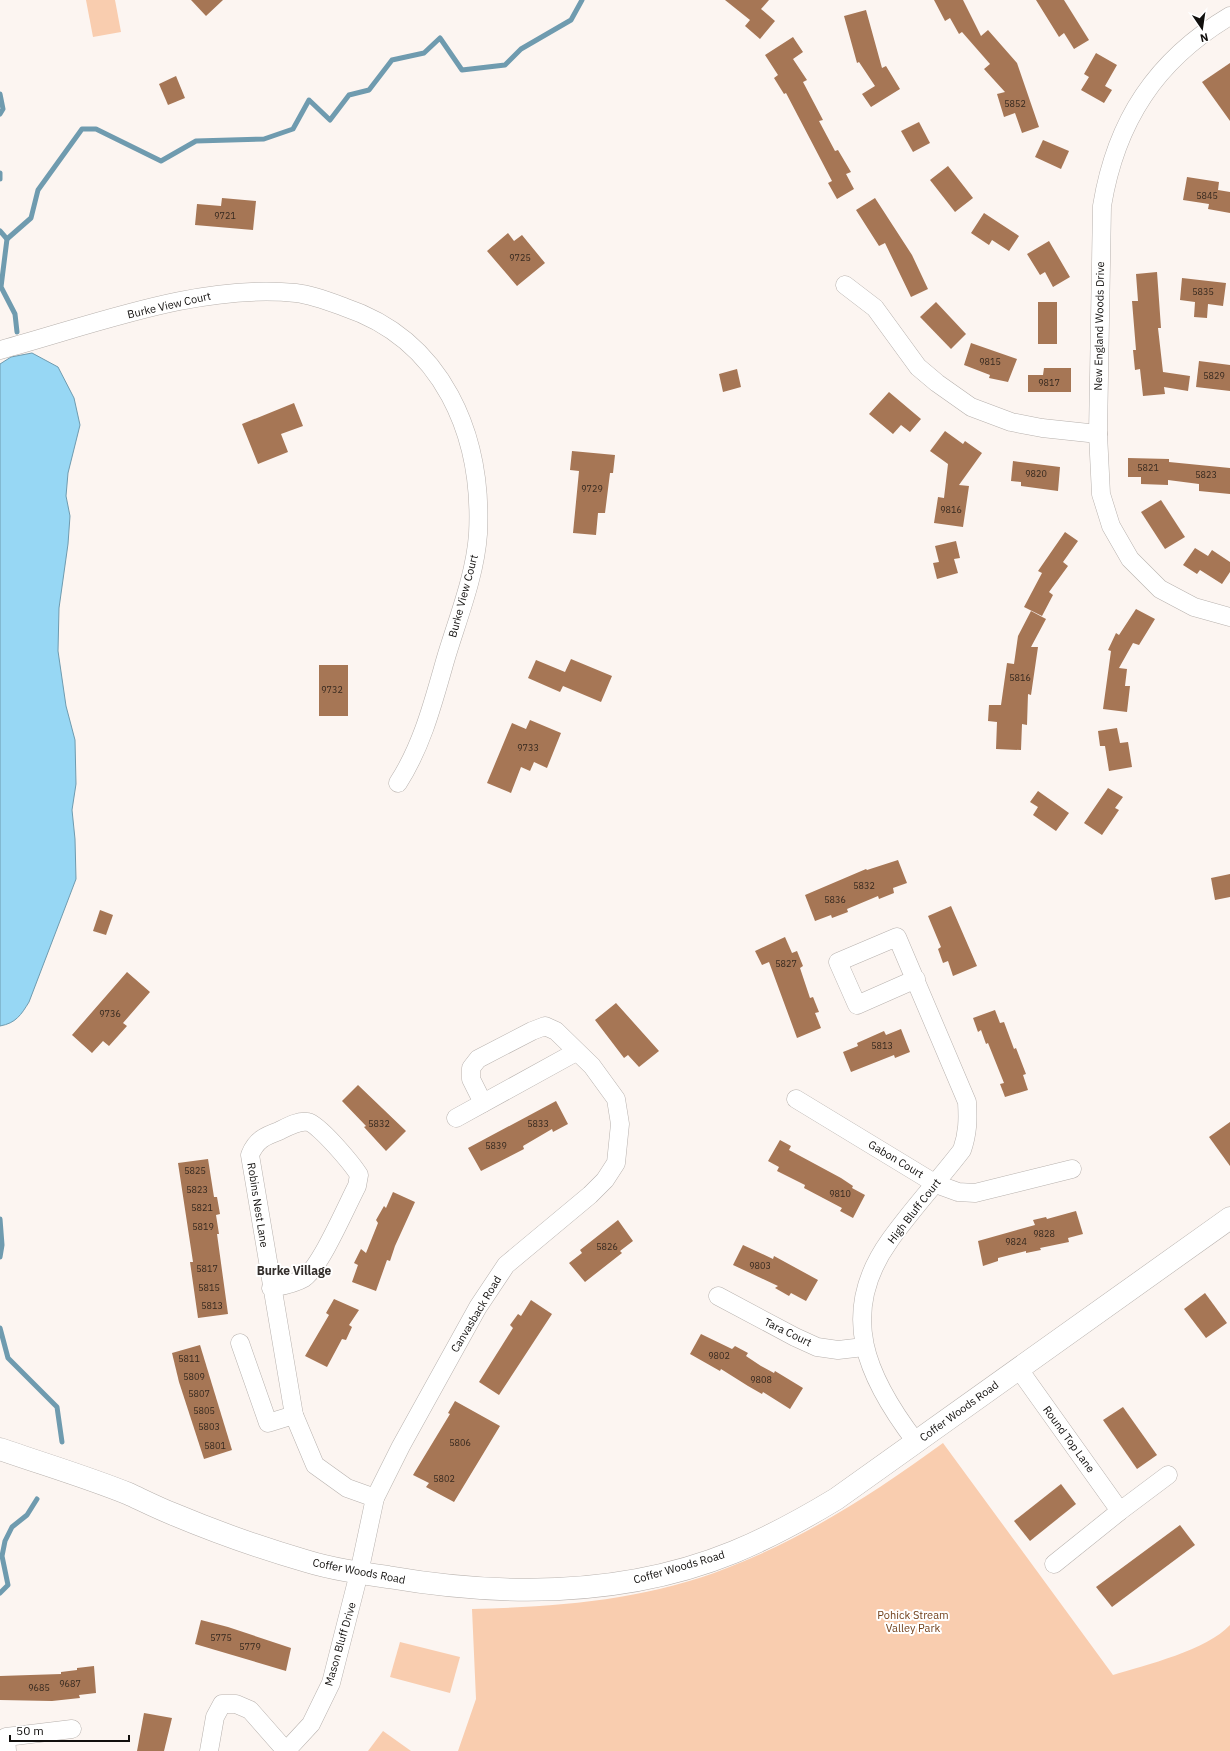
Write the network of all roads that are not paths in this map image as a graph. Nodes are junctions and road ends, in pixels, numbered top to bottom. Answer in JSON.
{"nodes":[{"id":1,"x":1230,"y":16,"type":"edge"},
{"id":2,"x":845,"y":285,"type":"dead end"},
{"id":3,"x":0,"y":350,"type":"edge"},
{"id":4,"x":1098,"y":434,"type":"junction"},
{"id":5,"x":1230,"y":617,"type":"edge"},
{"id":6,"x":398,"y":784,"type":"dead end"},
{"id":7,"x":916,"y":979,"type":"dead end"},
{"id":8,"x":576,"y":1052,"type":"junction"},
{"id":9,"x":796,"y":1099,"type":"dead end"},
{"id":10,"x":483,"y":1103,"type":"junction"},
{"id":11,"x":456,"y":1118,"type":"dead end"},
{"id":12,"x":1072,"y":1169,"type":"dead end"},
{"id":13,"x":936,"y":1184,"type":"junction"},
{"id":14,"x":1230,"y":1219,"type":"edge"},
{"id":15,"x":271,"y":1288,"type":"junction"},
{"id":16,"x":718,"y":1296,"type":"dead end"},
{"id":17,"x":240,"y":1343,"type":"dead end"},
{"id":18,"x":864,"y":1347,"type":"junction"},
{"id":19,"x":1018,"y":1368,"type":"junction"},
{"id":20,"x":294,"y":1416,"type":"junction"},
{"id":21,"x":916,"y":1442,"type":"junction"},
{"id":22,"x":0,"y":1449,"type":"edge"},
{"id":23,"x":1168,"y":1475,"type":"dead end"},
{"id":24,"x":375,"y":1498,"type":"junction"},
{"id":25,"x":1120,"y":1510,"type":"junction"},
{"id":26,"x":1054,"y":1564,"type":"dead end"},
{"id":27,"x":359,"y":1573,"type":"junction"},
{"id":28,"x":72,"y":1729,"type":"dead end"},
{"id":29,"x":7,"y":1751,"type":"edge"},
{"id":30,"x":209,"y":1751,"type":"edge"},
{"id":31,"x":286,"y":1751,"type":"edge"}],
"edges":[{"from":1,"to":4,"type":"street","name":"New England Woods Drive"},
{"from":2,"to":4,"type":"street"},
{"from":3,"to":6,"type":"street","name":"Burke View Court"},
{"from":4,"to":5,"type":"street","name":"New England Woods Drive"},
{"from":7,"to":13,"type":"street","name":"High Bluff Court"},
{"from":8,"to":10,"type":"street"},
{"from":8,"to":10,"type":"street","name":"Canvasback Road"},
{"from":8,"to":24,"type":"street","name":"Canvasback Road"},
{"from":9,"to":13,"type":"street","name":"Gabon Court"},
{"from":10,"to":11,"type":"street"},
{"from":12,"to":13,"type":"street","name":"Gabon Court"},
{"from":13,"to":18,"type":"street","name":"High Bluff Court"},
{"from":14,"to":19,"type":"street","name":"Coffer Woods Road"},
{"from":15,"to":15,"type":"street","name":"Robins Nest Lane"},
{"from":15,"to":20,"type":"street","name":"Robins Nest Lane"},
{"from":16,"to":18,"type":"street","name":"Tara Court"},
{"from":17,"to":20,"type":"street"},
{"from":18,"to":21,"type":"street","name":"High Bluff Court"},
{"from":19,"to":21,"type":"street","name":"Coffer Woods Road"},
{"from":19,"to":25,"type":"street","name":"Round Top Lane"},
{"from":20,"to":24,"type":"street","name":"Robins Nest Lane"},
{"from":21,"to":27,"type":"street","name":"Coffer Woods Road"},
{"from":22,"to":27,"type":"street","name":"Coffer Woods Road"},
{"from":23,"to":25,"type":"street"},
{"from":24,"to":27,"type":"street","name":"Canvasback Road"},
{"from":25,"to":26,"type":"street"},
{"from":27,"to":31,"type":"street","name":"Mason Bluff Drive"},
{"from":28,"to":29,"type":"street"},
{"from":30,"to":31,"type":"street"}]}
